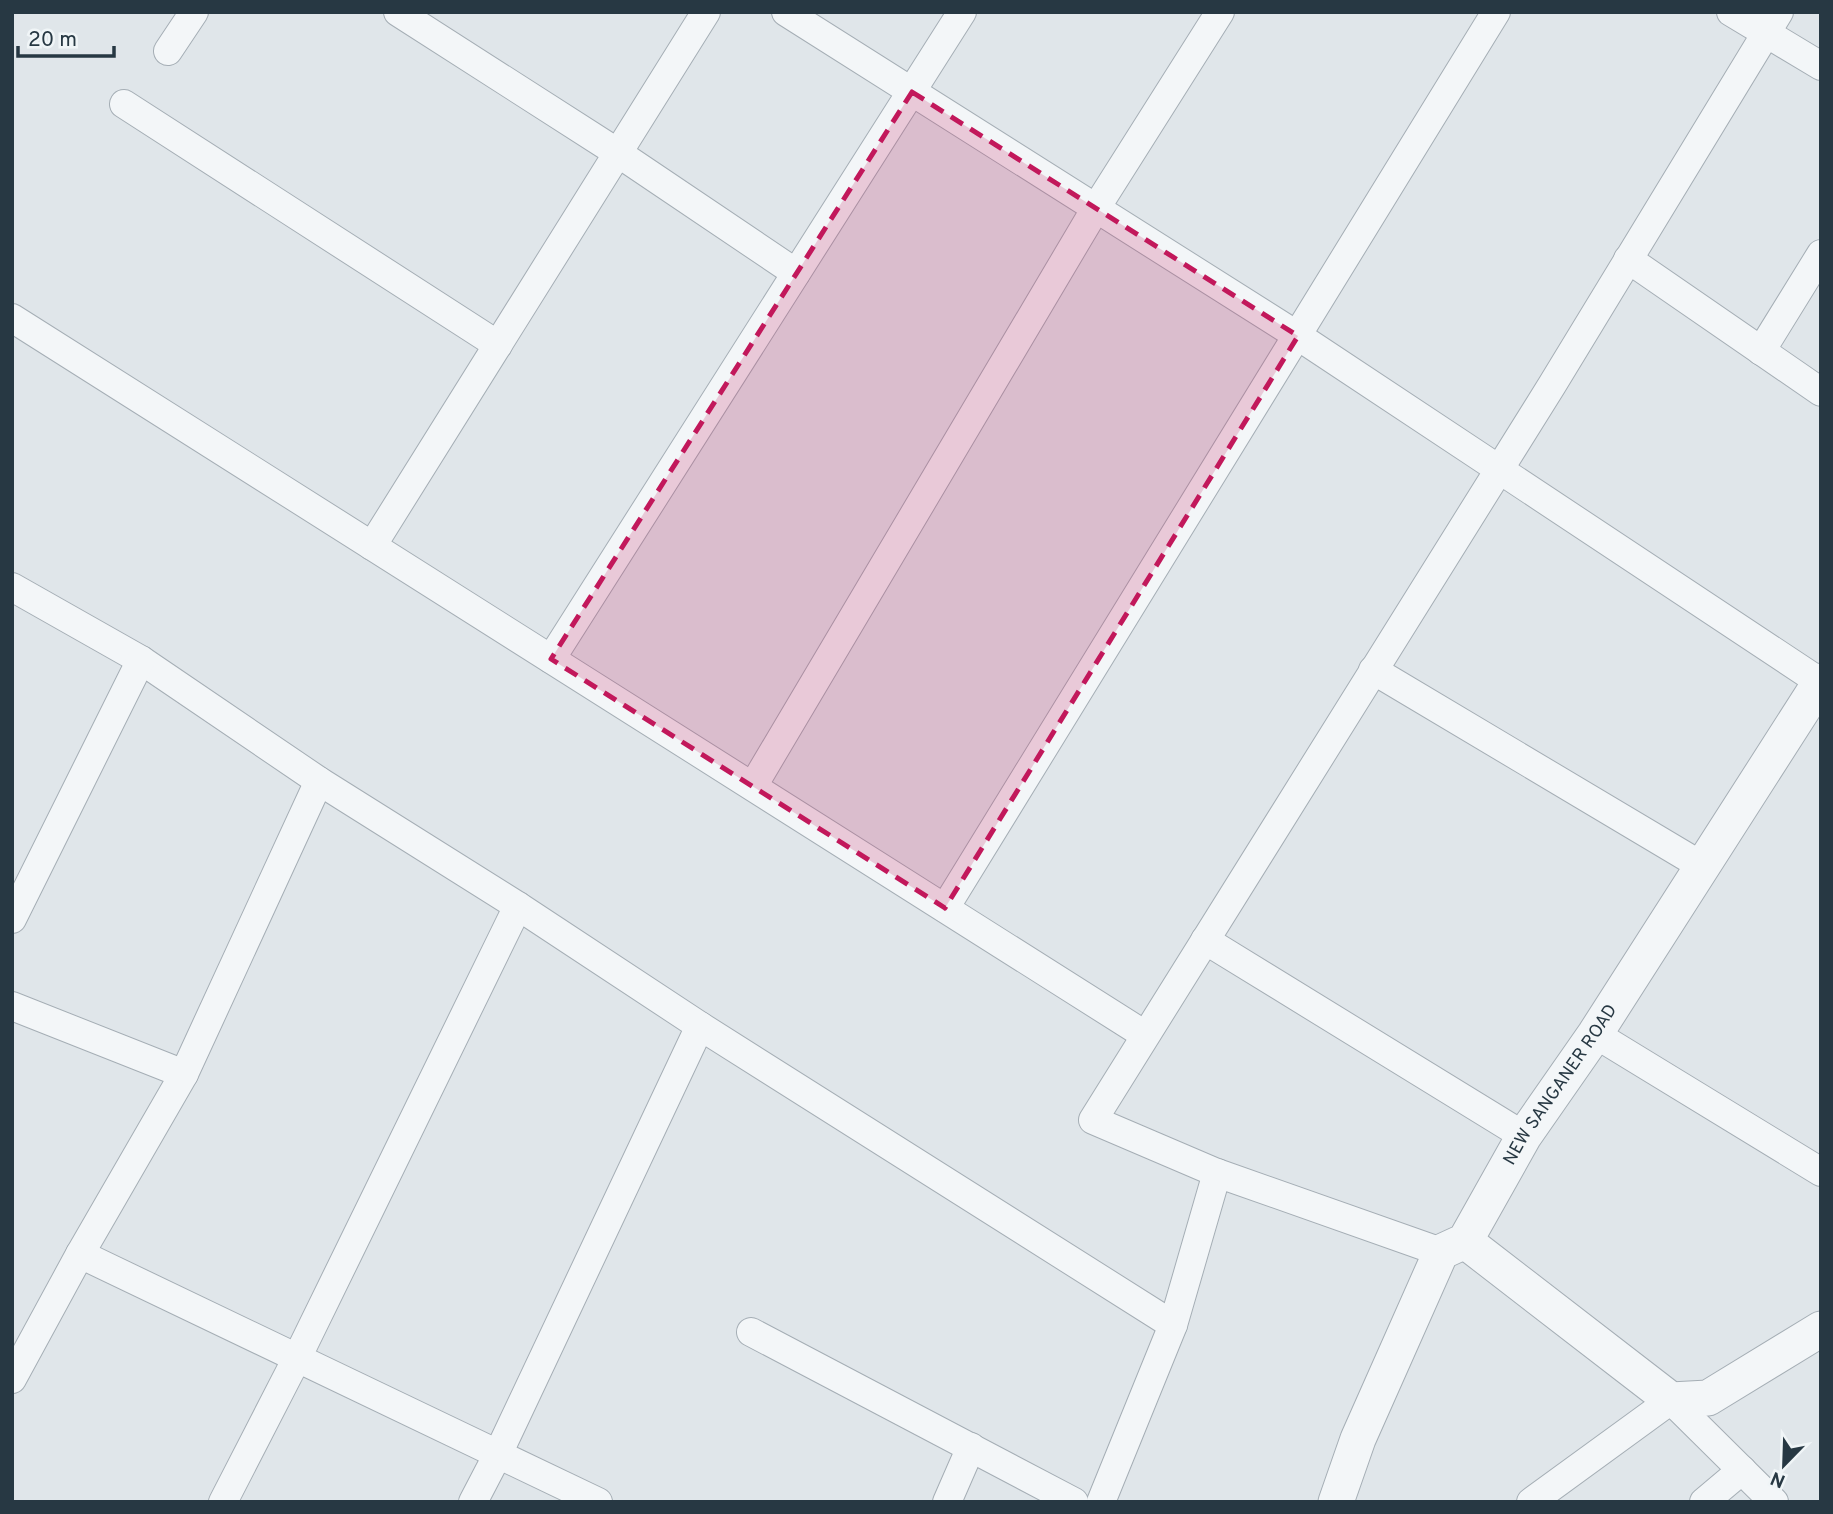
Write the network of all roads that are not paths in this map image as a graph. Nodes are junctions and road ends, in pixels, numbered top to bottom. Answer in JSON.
{"nodes":[{"id":1,"x":194,"y":12,"type":"edge"},
{"id":2,"x":398,"y":12,"type":"edge"},
{"id":3,"x":706,"y":12,"type":"edge"},
{"id":4,"x":786,"y":12,"type":"edge"},
{"id":5,"x":962,"y":12,"type":"edge"},
{"id":6,"x":1220,"y":12,"type":"edge"},
{"id":7,"x":1496,"y":12,"type":"edge"},
{"id":8,"x":1731,"y":12,"type":"edge"},
{"id":9,"x":1773,"y":22,"type":"edge"},
{"id":10,"x":168,"y":51,"type":"dead end"},
{"id":11,"x":1821,"y":66,"type":"edge"},
{"id":12,"x":912,"y":92,"type":"junction"},
{"id":13,"x":124,"y":104,"type":"dead end"},
{"id":14,"x":618,"y":153,"type":"junction"},
{"id":15,"x":1096,"y":208,"type":"junction"},
{"id":16,"x":1821,"y":254,"type":"edge"},
{"id":17,"x":1628,"y":259,"type":"junction"},
{"id":18,"x":796,"y":274,"type":"junction"},
{"id":19,"x":12,"y":318,"type":"edge"},
{"id":20,"x":1298,"y":336,"type":"junction"},
{"id":21,"x":498,"y":345,"type":"junction"},
{"id":22,"x":1761,"y":351,"type":"junction"},
{"id":23,"x":1821,"y":392,"type":"edge"},
{"id":24,"x":1499,"y":470,"type":"junction"},
{"id":25,"x":372,"y":546,"type":"junction"},
{"id":26,"x":12,"y":587,"type":"edge"},
{"id":27,"x":551,"y":659,"type":"junction"},
{"id":28,"x":141,"y":660,"type":"junction"},
{"id":29,"x":1373,"y":670,"type":"junction"},
{"id":30,"x":1820,"y":682,"type":"edge"},
{"id":31,"x":319,"y":781,"type":"junction"},
{"id":32,"x":752,"y":786,"type":"junction"},
{"id":33,"x":1702,"y":866,"type":"junction"},
{"id":34,"x":519,"y":906,"type":"junction"},
{"id":35,"x":945,"y":908,"type":"junction"},
{"id":36,"x":12,"y":919,"type":"edge"},
{"id":37,"x":1205,"y":940,"type":"junction"},
{"id":38,"x":12,"y":1006,"type":"edge"},
{"id":39,"x":700,"y":1026,"type":"junction"},
{"id":40,"x":1595,"y":1034,"type":"junction"},
{"id":41,"x":1145,"y":1035,"type":"junction"},
{"id":42,"x":184,"y":1074,"type":"junction"},
{"id":43,"x":1524,"y":1136,"type":"junction"},
{"id":44,"x":1819,"y":1168,"type":"edge"},
{"id":45,"x":1217,"y":1173,"type":"junction"},
{"id":46,"x":1453,"y":1246,"type":"junction"},
{"id":47,"x":80,"y":1254,"type":"junction"},
{"id":48,"x":1173,"y":1325,"type":"junction"},
{"id":49,"x":1821,"y":1329,"type":"edge"},
{"id":50,"x":751,"y":1332,"type":"dead end"},
{"id":51,"x":297,"y":1358,"type":"junction"},
{"id":52,"x":12,"y":1379,"type":"edge"},
{"id":53,"x":1671,"y":1400,"type":"junction"},
{"id":54,"x":971,"y":1447,"type":"junction"},
{"id":55,"x":498,"y":1454,"type":"junction"},
{"id":56,"x":1742,"y":1470,"type":"junction"},
{"id":57,"x":223,"y":1502,"type":"edge"},
{"id":58,"x":473,"y":1502,"type":"edge"},
{"id":59,"x":598,"y":1502,"type":"edge"},
{"id":60,"x":947,"y":1502,"type":"edge"},
{"id":61,"x":1074,"y":1502,"type":"edge"},
{"id":62,"x":1101,"y":1502,"type":"edge"},
{"id":63,"x":1336,"y":1502,"type":"edge"},
{"id":64,"x":1531,"y":1502,"type":"edge"},
{"id":65,"x":1704,"y":1502,"type":"edge"},
{"id":66,"x":1774,"y":1502,"type":"edge"}],
"edges":[{"from":1,"to":10,"type":"street"},
{"from":2,"to":14,"type":"street"},
{"from":3,"to":14,"type":"street"},
{"from":4,"to":12,"type":"street"},
{"from":5,"to":12,"type":"street"},
{"from":6,"to":15,"type":"street"},
{"from":7,"to":20,"type":"street"},
{"from":8,"to":9,"type":"street"},
{"from":9,"to":11,"type":"street"},
{"from":9,"to":17,"type":"street"},
{"from":12,"to":15,"type":"street"},
{"from":12,"to":18,"type":"street"},
{"from":13,"to":21,"type":"street"},
{"from":14,"to":18,"type":"street"},
{"from":14,"to":21,"type":"street"},
{"from":15,"to":20,"type":"street"},
{"from":15,"to":32,"type":"street"},
{"from":16,"to":22,"type":"street"},
{"from":17,"to":22,"type":"street"},
{"from":17,"to":24,"type":"street"},
{"from":18,"to":27,"type":"street"},
{"from":19,"to":25,"type":"street"},
{"from":20,"to":24,"type":"street"},
{"from":20,"to":35,"type":"street"},
{"from":21,"to":25,"type":"street"},
{"from":22,"to":23,"type":"street"},
{"from":24,"to":29,"type":"street"},
{"from":24,"to":30,"type":"street"},
{"from":25,"to":27,"type":"street"},
{"from":26,"to":28,"type":"street"},
{"from":27,"to":32,"type":"street"},
{"from":28,"to":31,"type":"street"},
{"from":28,"to":36,"type":"street"},
{"from":29,"to":33,"type":"street"},
{"from":29,"to":37,"type":"street"},
{"from":30,"to":33,"type":"street","name":"NEW SANGANER ROAD"},
{"from":31,"to":34,"type":"street"},
{"from":31,"to":42,"type":"street"},
{"from":32,"to":35,"type":"street"},
{"from":33,"to":40,"type":"street","name":"NEW SANGANER ROAD"},
{"from":34,"to":39,"type":"street"},
{"from":34,"to":51,"type":"street"},
{"from":35,"to":41,"type":"street"},
{"from":37,"to":41,"type":"street"},
{"from":37,"to":43,"type":"street"},
{"from":38,"to":42,"type":"street"},
{"from":39,"to":48,"type":"street"},
{"from":39,"to":55,"type":"street"},
{"from":40,"to":43,"type":"street","name":"NEW SANGANER ROAD"},
{"from":40,"to":44,"type":"street"},
{"from":41,"to":45,"type":"street"},
{"from":42,"to":47,"type":"street"},
{"from":43,"to":46,"type":"street","name":"NEW SANGANER ROAD"},
{"from":45,"to":46,"type":"street"},
{"from":45,"to":48,"type":"street"},
{"from":46,"to":53,"type":"street"},
{"from":46,"to":63,"type":"street","name":"NEW SANGANER ROAD"},
{"from":47,"to":51,"type":"street"},
{"from":47,"to":52,"type":"street"},
{"from":48,"to":62,"type":"street"},
{"from":49,"to":53,"type":"street"},
{"from":50,"to":54,"type":"street"},
{"from":51,"to":55,"type":"street"},
{"from":51,"to":57,"type":"street"},
{"from":53,"to":56,"type":"street"},
{"from":53,"to":64,"type":"street"},
{"from":54,"to":60,"type":"street"},
{"from":54,"to":61,"type":"street"},
{"from":55,"to":58,"type":"street"},
{"from":55,"to":59,"type":"street"},
{"from":56,"to":65,"type":"street"},
{"from":56,"to":66,"type":"street"}]}
